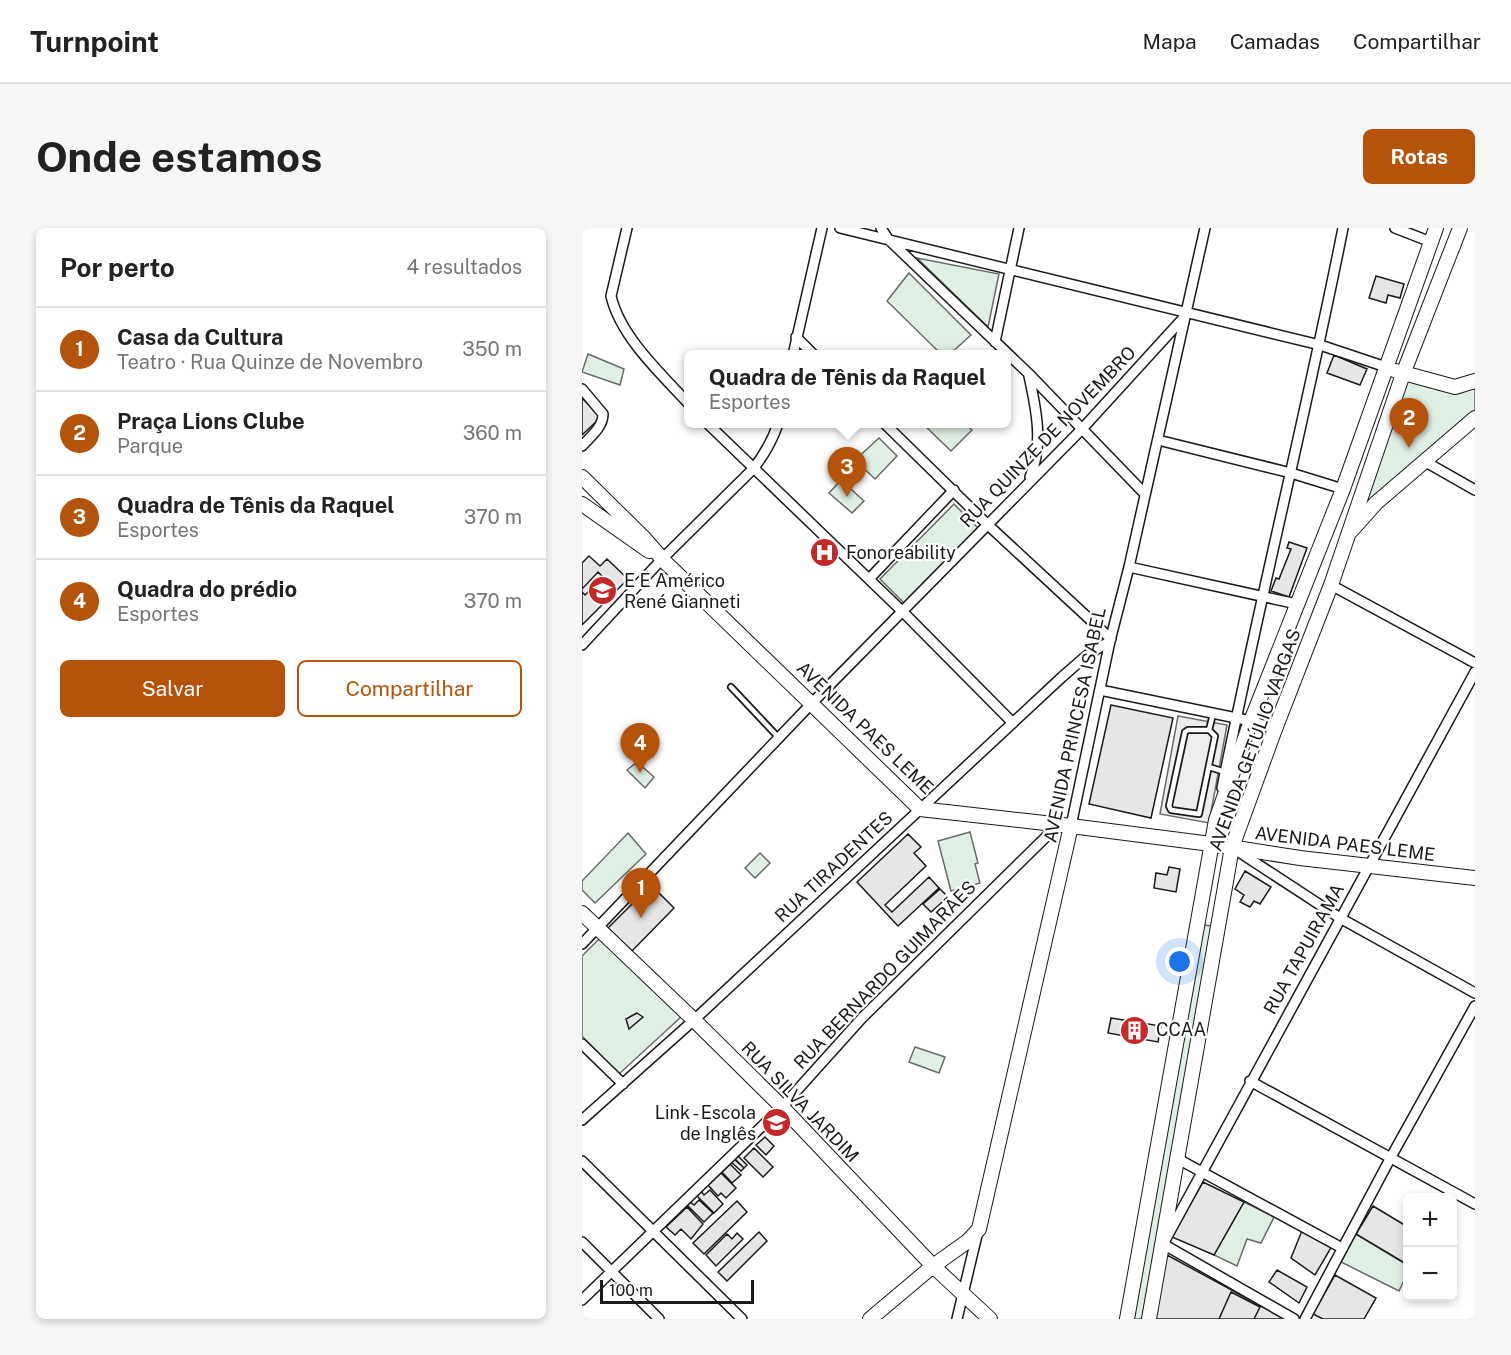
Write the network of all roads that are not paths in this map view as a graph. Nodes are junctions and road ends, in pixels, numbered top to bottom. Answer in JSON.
{"nodes":[{"id":1,"x":627,"y":228,"type":"edge"},
{"id":2,"x":822,"y":228,"type":"edge"},
{"id":3,"x":840,"y":228,"type":"edge"},
{"id":4,"x":881,"y":228,"type":"edge"},
{"id":5,"x":1019,"y":228,"type":"edge"},
{"id":6,"x":1205,"y":228,"type":"edge"},
{"id":7,"x":1343,"y":228,"type":"edge"},
{"id":8,"x":1395,"y":228,"type":"edge"},
{"id":9,"x":1436,"y":228,"type":"edge"},
{"id":10,"x":1460,"y":228,"type":"edge"},
{"id":11,"x":888,"y":239,"type":"junction"},
{"id":12,"x":1431,"y":242,"type":"junction"},
{"id":13,"x":1010,"y":268,"type":"junction"},
{"id":14,"x":1187,"y":314,"type":"junction"},
{"id":15,"x":796,"y":338,"type":"junction"},
{"id":16,"x":995,"y":342,"type":"junction"},
{"id":17,"x":1320,"y":345,"type":"junction"},
{"id":18,"x":794,"y":350,"type":"edge"},
{"id":19,"x":810,"y":350,"type":"edge"},
{"id":20,"x":1004,"y":350,"type":"edge"},
{"id":21,"x":1011,"y":357,"type":"edge"},
{"id":22,"x":1386,"y":368,"type":"junction"},
{"id":23,"x":1029,"y":373,"type":"junction"},
{"id":24,"x":1403,"y":374,"type":"junction"},
{"id":25,"x":1475,"y":381,"type":"edge"},
{"id":26,"x":582,"y":389,"type":"edge"},
{"id":27,"x":684,"y":399,"type":"edge"},
{"id":28,"x":1475,"y":418,"type":"edge"},
{"id":29,"x":713,"y":428,"type":"edge"},
{"id":30,"x":776,"y":428,"type":"edge"},
{"id":31,"x":890,"y":428,"type":"edge"},
{"id":32,"x":1082,"y":429,"type":"junction"},
{"id":33,"x":1158,"y":440,"type":"junction"},
{"id":34,"x":582,"y":446,"type":"edge"},
{"id":35,"x":1424,"y":461,"type":"junction"},
{"id":36,"x":753,"y":468,"type":"junction"},
{"id":37,"x":1291,"y":473,"type":"junction"},
{"id":38,"x":582,"y":477,"type":"edge"},
{"id":39,"x":1028,"y":483,"type":"junction"},
{"id":40,"x":1343,"y":489,"type":"junction"},
{"id":41,"x":954,"y":490,"type":"junction"},
{"id":42,"x":1475,"y":490,"type":"edge"},
{"id":43,"x":1144,"y":493,"type":"junction"},
{"id":44,"x":582,"y":504,"type":"edge"},
{"id":45,"x":988,"y":525,"type":"junction"},
{"id":46,"x":1328,"y":528,"type":"junction"},
{"id":47,"x":1348,"y":533,"type":"junction"},
{"id":48,"x":1341,"y":554,"type":"junction"},
{"id":49,"x":663,"y":560,"type":"junction"},
{"id":50,"x":1129,"y":567,"type":"junction"},
{"id":51,"x":869,"y":579,"type":"junction"},
{"id":52,"x":1331,"y":585,"type":"junction"},
{"id":53,"x":1263,"y":597,"type":"junction"},
{"id":54,"x":1297,"y":604,"type":"junction"},
{"id":55,"x":903,"y":612,"type":"junction"},
{"id":56,"x":1110,"y":640,"type":"junction"},
{"id":57,"x":582,"y":645,"type":"edge"},
{"id":58,"x":1475,"y":663,"type":"edge"},
{"id":59,"x":1475,"y":672,"type":"edge"},
{"id":60,"x":731,"y":687,"type":"dead end"},
{"id":61,"x":1100,"y":690,"type":"junction"},
{"id":62,"x":812,"y":703,"type":"junction"},
{"id":63,"x":1213,"y":714,"type":"junction"},
{"id":64,"x":1236,"y":719,"type":"junction"},
{"id":65,"x":1251,"y":721,"type":"junction"},
{"id":66,"x":1013,"y":723,"type":"junction"},
{"id":67,"x":1275,"y":729,"type":"junction"},
{"id":68,"x":1209,"y":730,"type":"junction"},
{"id":69,"x":779,"y":738,"type":"junction"},
{"id":70,"x":1209,"y":767,"type":"junction"},
{"id":71,"x":1225,"y":771,"type":"junction"},
{"id":72,"x":920,"y":809,"type":"junction"},
{"id":73,"x":1216,"y":820,"type":"junction"},
{"id":74,"x":1064,"y":825,"type":"junction"},
{"id":75,"x":1210,"y":844,"type":"junction"},
{"id":76,"x":1232,"y":847,"type":"junction"},
{"id":77,"x":1370,"y":866,"type":"junction"},
{"id":78,"x":1475,"y":878,"type":"edge"},
{"id":79,"x":582,"y":913,"type":"edge"},
{"id":80,"x":1340,"y":918,"type":"junction"},
{"id":81,"x":597,"y":928,"type":"junction"},
{"id":82,"x":582,"y":944,"type":"edge"},
{"id":83,"x":1475,"y":993,"type":"edge"},
{"id":84,"x":1475,"y":1006,"type":"edge"},
{"id":85,"x":1182,"y":1014,"type":"junction"},
{"id":86,"x":694,"y":1020,"type":"junction"},
{"id":87,"x":1202,"y":1020,"type":"junction"},
{"id":88,"x":582,"y":1044,"type":"edge"},
{"id":89,"x":1250,"y":1081,"type":"junction"},
{"id":90,"x":623,"y":1084,"type":"junction"},
{"id":91,"x":1169,"y":1084,"type":"junction"},
{"id":92,"x":1190,"y":1089,"type":"junction"},
{"id":93,"x":782,"y":1107,"type":"junction"},
{"id":94,"x":582,"y":1120,"type":"edge"},
{"id":95,"x":1390,"y":1157,"type":"junction"},
{"id":96,"x":1178,"y":1159,"type":"junction"},
{"id":97,"x":582,"y":1161,"type":"edge"},
{"id":98,"x":1203,"y":1173,"type":"junction"},
{"id":99,"x":1475,"y":1204,"type":"edge"},
{"id":100,"x":979,"y":1229,"type":"junction"},
{"id":101,"x":653,"y":1232,"type":"junction"},
{"id":102,"x":582,"y":1242,"type":"edge"},
{"id":103,"x":1163,"y":1244,"type":"junction"},
{"id":104,"x":1342,"y":1248,"type":"junction"},
{"id":105,"x":933,"y":1266,"type":"junction"},
{"id":106,"x":611,"y":1272,"type":"junction"},
{"id":107,"x":963,"y":1294,"type":"junction"},
{"id":108,"x":582,"y":1300,"type":"edge"},
{"id":109,"x":659,"y":1319,"type":"edge"},
{"id":110,"x":742,"y":1319,"type":"edge"},
{"id":111,"x":870,"y":1319,"type":"edge"},
{"id":112,"x":957,"y":1319,"type":"edge"},
{"id":113,"x":990,"y":1319,"type":"edge"},
{"id":114,"x":1127,"y":1319,"type":"edge"},
{"id":115,"x":1149,"y":1319,"type":"edge"},
{"id":116,"x":1294,"y":1319,"type":"edge"},
{"id":117,"x":1305,"y":1319,"type":"edge"}],
"edges":[{"from":1,"to":27,"type":"street"},
{"from":2,"to":15,"type":"street"},
{"from":3,"to":11,"type":"street"},
{"from":4,"to":11,"type":"street"},
{"from":5,"to":13,"type":"street"},
{"from":6,"to":14,"type":"street","name":"AVENIDA PRINCESA ISABEL"},
{"from":7,"to":17,"type":"street"},
{"from":8,"to":12,"type":"street"},
{"from":9,"to":12,"type":"main road","name":"AVENIDA GETÚLIO VARGAS"},
{"from":10,"to":24,"type":"main road","name":"AVENIDA GETÚLIO VARGAS"},
{"from":11,"to":13,"type":"street"},
{"from":11,"to":16,"type":"street"},
{"from":12,"to":22,"type":"main road","name":"AVENIDA GETÚLIO VARGAS"},
{"from":13,"to":14,"type":"street"},
{"from":13,"to":16,"type":"street"},
{"from":14,"to":17,"type":"street"},
{"from":14,"to":32,"type":"street","name":"RUA QUINZE DE NOVEMBRO"},
{"from":14,"to":33,"type":"street","name":"AVENIDA PRINCESA ISABEL"},
{"from":15,"to":18,"type":"street"},
{"from":15,"to":19,"type":"street"},
{"from":16,"to":20,"type":"street"},
{"from":17,"to":22,"type":"street"},
{"from":17,"to":37,"type":"street"},
{"from":21,"to":23,"type":"street"},
{"from":22,"to":24,"type":"main road"},
{"from":22,"to":40,"type":"main road","name":"AVENIDA GETÚLIO VARGAS"},
{"from":23,"to":32,"type":"street"},
{"from":23,"to":39,"type":"street"},
{"from":24,"to":25,"type":"main road"},
{"from":24,"to":47,"type":"main road","name":"AVENIDA GETÚLIO VARGAS"},
{"from":26,"to":34,"type":"street"},
{"from":28,"to":35,"type":"main road"},
{"from":29,"to":36,"type":"street"},
{"from":30,"to":36,"type":"street"},
{"from":31,"to":41,"type":"street"},
{"from":32,"to":39,"type":"street","name":"RUA QUINZE DE NOVEMBRO"},
{"from":32,"to":43,"type":"street"},
{"from":33,"to":37,"type":"street"},
{"from":33,"to":43,"type":"street","name":"AVENIDA PRINCESA ISABEL"},
{"from":35,"to":42,"type":"street"},
{"from":35,"to":47,"type":"main road"},
{"from":36,"to":49,"type":"street"},
{"from":36,"to":51,"type":"street"},
{"from":37,"to":40,"type":"street"},
{"from":37,"to":53,"type":"street"},
{"from":38,"to":49,"type":"main road"},
{"from":39,"to":45,"type":"street","name":"RUA QUINZE DE NOVEMBRO"},
{"from":40,"to":46,"type":"main road","name":"AVENIDA GETÚLIO VARGAS"},
{"from":41,"to":45,"type":"street"},
{"from":41,"to":51,"type":"street"},
{"from":43,"to":50,"type":"street","name":"AVENIDA PRINCESA ISABEL"},
{"from":44,"to":49,"type":"main road"},
{"from":45,"to":55,"type":"street","name":"RUA QUINZE DE NOVEMBRO"},
{"from":45,"to":56,"type":"street"},
{"from":46,"to":48,"type":"main road"},
{"from":46,"to":54,"type":"main road","name":"AVENIDA GETÚLIO VARGAS"},
{"from":47,"to":48,"type":"main road","name":"AVENIDA GETÚLIO VARGAS"},
{"from":48,"to":52,"type":"main road","name":"AVENIDA GETÚLIO VARGAS"},
{"from":49,"to":57,"type":"street"},
{"from":49,"to":62,"type":"main road","name":"AVENIDA PAES LEME"},
{"from":50,"to":53,"type":"street"},
{"from":50,"to":56,"type":"street","name":"AVENIDA PRINCESA ISABEL"},
{"from":51,"to":55,"type":"street"},
{"from":52,"to":58,"type":"street"},
{"from":52,"to":67,"type":"main road","name":"AVENIDA GETÚLIO VARGAS"},
{"from":53,"to":54,"type":"street"},
{"from":53,"to":64,"type":"street"},
{"from":54,"to":65,"type":"main road","name":"AVENIDA GETÚLIO VARGAS"},
{"from":55,"to":62,"type":"street","name":"RUA QUINZE DE NOVEMBRO"},
{"from":55,"to":66,"type":"street"},
{"from":56,"to":61,"type":"street","name":"AVENIDA PRINCESA ISABEL"},
{"from":56,"to":66,"type":"street","name":"RUA TIRADENTES"},
{"from":59,"to":77,"type":"street","name":"RUA TAPUIRAMA"},
{"from":60,"to":69,"type":"lane"},
{"from":61,"to":63,"type":"street"},
{"from":61,"to":74,"type":"street","name":"AVENIDA PRINCESA ISABEL"},
{"from":62,"to":69,"type":"street","name":"RUA QUINZE DE NOVEMBRO"},
{"from":62,"to":72,"type":"main road","name":"AVENIDA PAES LEME"},
{"from":63,"to":64,"type":"street"},
{"from":63,"to":68,"type":"lane"},
{"from":64,"to":65,"type":"street"},
{"from":64,"to":71,"type":"street"},
{"from":65,"to":67,"type":"street"},
{"from":65,"to":73,"type":"main road","name":"AVENIDA GETÚLIO VARGAS"},
{"from":66,"to":72,"type":"street","name":"RUA TIRADENTES"},
{"from":67,"to":76,"type":"main road","name":"AVENIDA GETÚLIO VARGAS"},
{"from":68,"to":70,"type":"lane"},
{"from":68,"to":70,"type":"lane"},
{"from":69,"to":81,"type":"street","name":"RUA QUINZE DE NOVEMBRO"},
{"from":70,"to":71,"type":"lane"},
{"from":71,"to":73,"type":"street"},
{"from":72,"to":74,"type":"main road","name":"AVENIDA PAES LEME"},
{"from":72,"to":86,"type":"street","name":"RUA TIRADENTES"},
{"from":73,"to":75,"type":"main road","name":"AVENIDA GETÚLIO VARGAS"},
{"from":74,"to":75,"type":"main road","name":"AVENIDA PAES LEME"},
{"from":74,"to":93,"type":"street","name":"RUA BERNARDO GUIMARÃES"},
{"from":74,"to":100,"type":"main road","name":"AVENIDA PRINCESA ISABEL"},
{"from":75,"to":76,"type":"main road","name":"AVENIDA PAES LEME"},
{"from":75,"to":85,"type":"main road","name":"AVENIDA GETÚLIO VARGAS"},
{"from":76,"to":77,"type":"main road","name":"AVENIDA PAES LEME"},
{"from":76,"to":80,"type":"street"},
{"from":76,"to":87,"type":"main road","name":"AVENIDA GETÚLIO VARGAS"},
{"from":77,"to":78,"type":"main road","name":"AVENIDA PAES LEME"},
{"from":77,"to":80,"type":"street","name":"RUA TAPUIRAMA"},
{"from":79,"to":81,"type":"main road","name":"RUA SILVA JARDIM"},
{"from":80,"to":83,"type":"street"},
{"from":80,"to":89,"type":"street","name":"RUA TAPUIRAMA"},
{"from":81,"to":82,"type":"street","name":"RUA QUINZE DE NOVEMBRO"},
{"from":81,"to":86,"type":"main road","name":"RUA SILVA JARDIM"},
{"from":84,"to":95,"type":"street"},
{"from":85,"to":87,"type":"main road"},
{"from":85,"to":91,"type":"main road","name":"AVENIDA GETÚLIO VARGAS"},
{"from":86,"to":90,"type":"street","name":"RUA TIRADENTES"},
{"from":86,"to":93,"type":"main road","name":"RUA SILVA JARDIM"},
{"from":87,"to":92,"type":"main road","name":"AVENIDA GETÚLIO VARGAS"},
{"from":88,"to":90,"type":"street"},
{"from":89,"to":95,"type":"street"},
{"from":89,"to":98,"type":"street","name":"RUA TAPUIRAMA"},
{"from":90,"to":94,"type":"street","name":"RUA TIRADENTES"},
{"from":91,"to":92,"type":"main road"},
{"from":91,"to":114,"type":"main road","name":"AVENIDA GETÚLIO VARGAS"},
{"from":92,"to":96,"type":"main road","name":"AVENIDA GETÚLIO VARGAS"},
{"from":93,"to":101,"type":"street","name":"RUA BERNARDO GUIMARÃES"},
{"from":93,"to":105,"type":"main road","name":"RUA SILVA JARDIM"},
{"from":95,"to":99,"type":"street"},
{"from":95,"to":104,"type":"street"},
{"from":96,"to":98,"type":"street"},
{"from":96,"to":103,"type":"main road","name":"AVENIDA GETÚLIO VARGAS"},
{"from":97,"to":101,"type":"street"},
{"from":98,"to":103,"type":"street","name":"RUA TAPUIRAMA"},
{"from":98,"to":104,"type":"street"},
{"from":100,"to":105,"type":"main road","name":"AVENIDA PRINCESA ISABEL"},
{"from":100,"to":107,"type":"street","name":"AVENIDA PRINCESA ISABEL"},
{"from":101,"to":106,"type":"street","name":"RUA BERNARDO GUIMARÃES"},
{"from":101,"to":110,"type":"street"},
{"from":102,"to":106,"type":"street"},
{"from":103,"to":115,"type":"main road","name":"AVENIDA GETÚLIO VARGAS"},
{"from":103,"to":116,"type":"street"},
{"from":104,"to":117,"type":"street"},
{"from":105,"to":107,"type":"main road","name":"RUA SILVA JARDIM"},
{"from":105,"to":111,"type":"main road","name":"AVENIDA PRINCESA ISABEL"},
{"from":106,"to":108,"type":"street","name":"RUA BERNARDO GUIMARÃES"},
{"from":106,"to":109,"type":"street"},
{"from":107,"to":112,"type":"street","name":"AVENIDA PRINCESA ISABEL"},
{"from":107,"to":113,"type":"main road","name":"RUA SILVA JARDIM"}]}
